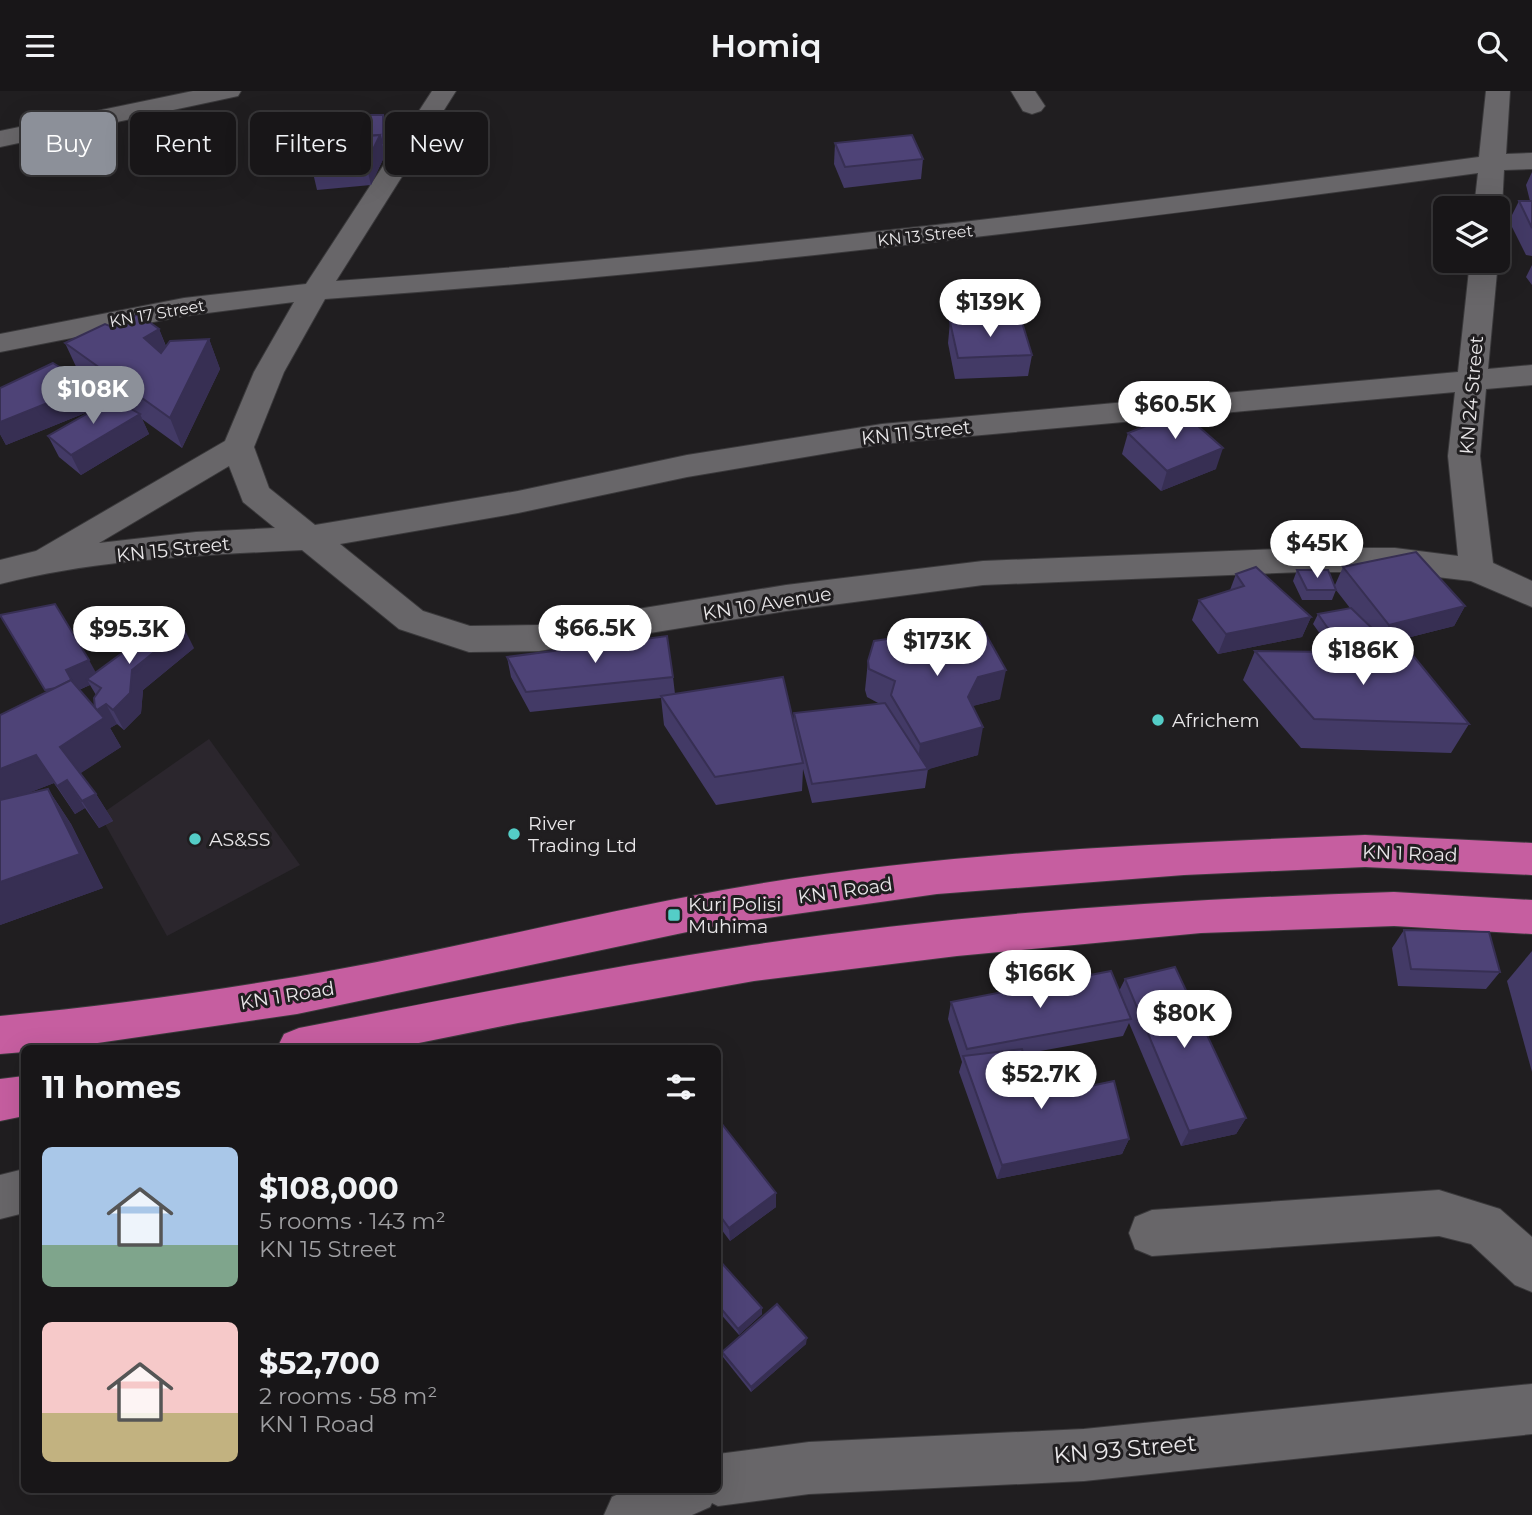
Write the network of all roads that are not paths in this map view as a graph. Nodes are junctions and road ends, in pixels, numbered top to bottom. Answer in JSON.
{"nodes":[{"id":1,"x":229,"y":91,"type":"edge"},
{"id":2,"x":444,"y":91,"type":"edge"},
{"id":3,"x":1498,"y":91,"type":"edge"},
{"id":4,"x":0,"y":139,"type":"edge"},
{"id":5,"x":1532,"y":161,"type":"edge"},
{"id":6,"x":1492,"y":163,"type":"junction"},
{"id":7,"x":1489,"y":196,"type":"edge"},
{"id":8,"x":1483,"y":273,"type":"edge"},
{"id":9,"x":315,"y":291,"type":"junction"},
{"id":10,"x":0,"y":344,"type":"edge"},
{"id":11,"x":1532,"y":375,"type":"edge"},
{"id":12,"x":1473,"y":382,"type":"junction"},
{"id":13,"x":238,"y":447,"type":"junction"},
{"id":14,"x":308,"y":538,"type":"junction"},
{"id":15,"x":39,"y":562,"type":"junction"},
{"id":16,"x":1477,"y":570,"type":"junction"},
{"id":17,"x":0,"y":572,"type":"edge"},
{"id":18,"x":1532,"y":595,"type":"edge"},
{"id":19,"x":1532,"y":859,"type":"edge"},
{"id":20,"x":1532,"y":917,"type":"edge"},
{"id":21,"x":0,"y":1035,"type":"edge"},
{"id":22,"x":314,"y":1045,"type":"edge"},
{"id":23,"x":21,"y":1096,"type":"edge"},
{"id":24,"x":0,"y":1100,"type":"edge"},
{"id":25,"x":21,"y":1192,"type":"edge"},
{"id":26,"x":0,"y":1197,"type":"edge"},
{"id":27,"x":1152,"y":1233,"type":"dead end"},
{"id":28,"x":1532,"y":1268,"type":"edge"},
{"id":29,"x":1532,"y":1409,"type":"edge"},
{"id":30,"x":721,"y":1480,"type":"edge"},
{"id":31,"x":683,"y":1493,"type":"edge"},
{"id":32,"x":631,"y":1515,"type":"edge"}],
"edges":[{"from":1,"to":4,"type":"street"},
{"from":2,"to":9,"type":"street"},
{"from":3,"to":6,"type":"street"},
{"from":5,"to":6,"type":"street","name":"KN 13 Street"},
{"from":6,"to":7,"type":"street"},
{"from":6,"to":9,"type":"street","name":"KN 13 Street"},
{"from":8,"to":12,"type":"street","name":"KN 24 Street"},
{"from":9,"to":10,"type":"street","name":"KN 17 Street"},
{"from":9,"to":13,"type":"street"},
{"from":11,"to":12,"type":"street","name":"KN 11 Street"},
{"from":12,"to":14,"type":"street","name":"KN 11 Street"},
{"from":12,"to":16,"type":"street","name":"KN 24 Street"},
{"from":13,"to":14,"type":"street","name":"KN 10 Avenue"},
{"from":13,"to":15,"type":"street","name":"KN 15 Street"},
{"from":14,"to":15,"type":"street","name":"KN 15 Street"},
{"from":14,"to":16,"type":"street","name":"KN 10 Avenue"},
{"from":15,"to":17,"type":"street","name":"KN 15 Street"},
{"from":16,"to":18,"type":"street","name":"KN 10 Avenue"},
{"from":19,"to":21,"type":"highway","name":"KN 1 Road"},
{"from":20,"to":22,"type":"highway"},
{"from":23,"to":24,"type":"highway"},
{"from":25,"to":26,"type":"street"},
{"from":27,"to":28,"type":"street"},
{"from":29,"to":30,"type":"street","name":"KN 93 Street"},
{"from":31,"to":32,"type":"street"}]}
